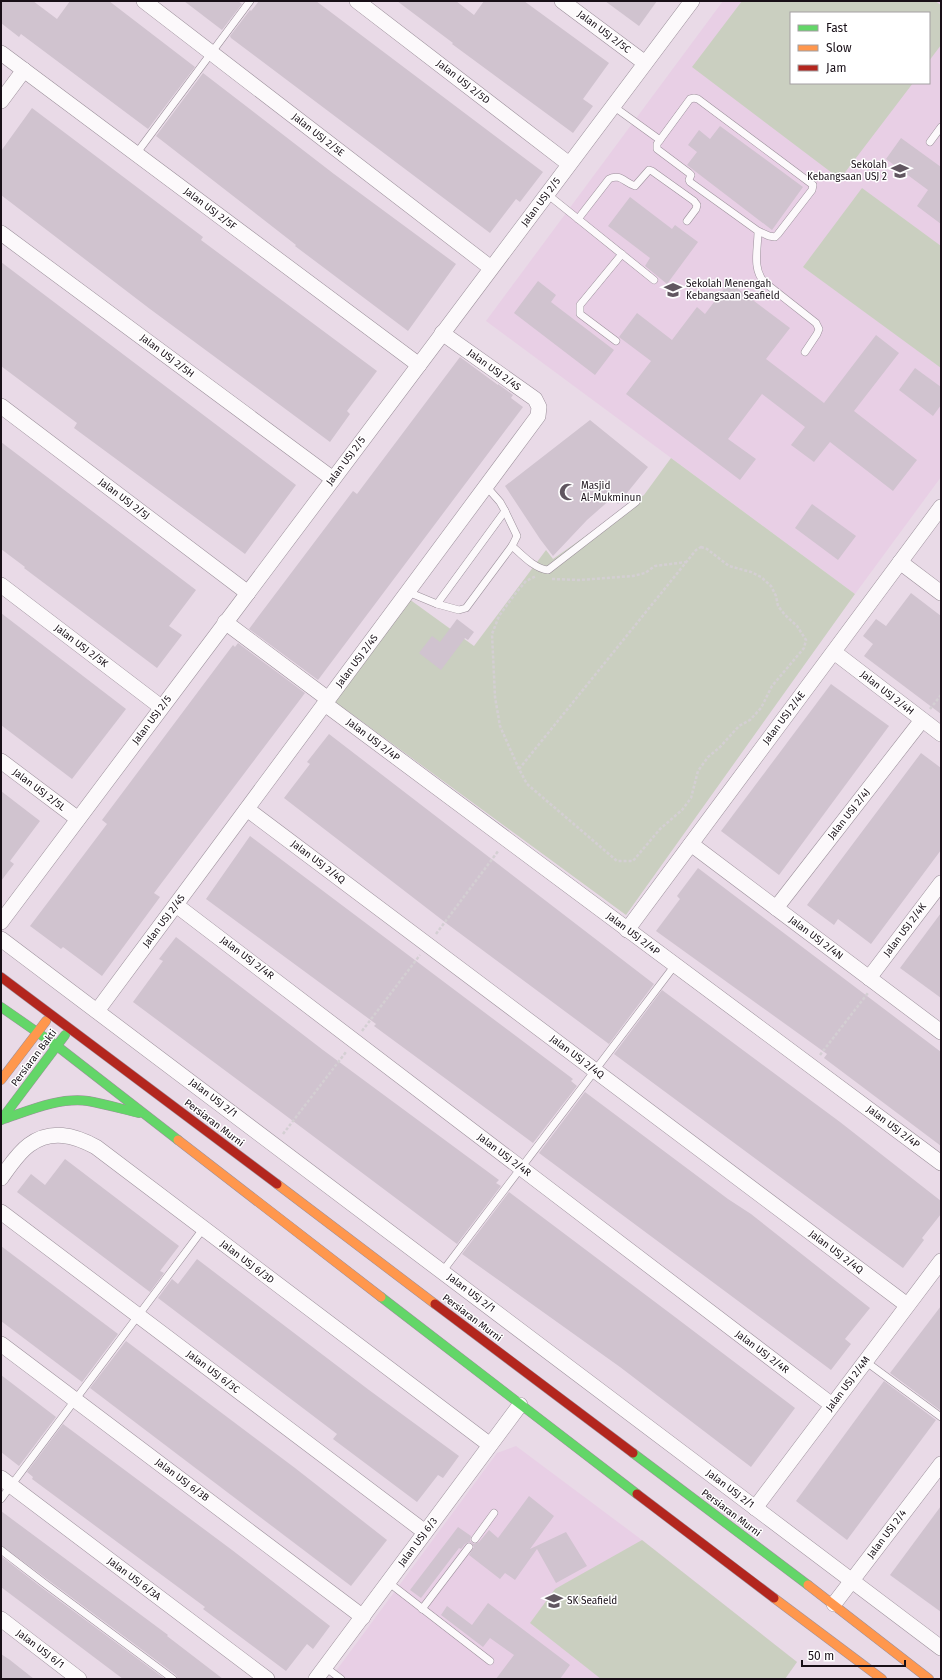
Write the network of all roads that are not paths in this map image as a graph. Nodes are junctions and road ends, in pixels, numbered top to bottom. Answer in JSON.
{"nodes":[{"id":1,"x":144,"y":1,"type":"edge"},
{"id":2,"x":250,"y":1,"type":"edge"},
{"id":3,"x":357,"y":1,"type":"edge"},
{"id":4,"x":562,"y":1,"type":"edge"},
{"id":5,"x":692,"y":1,"type":"edge"},
{"id":6,"x":1,"y":53,"type":"edge"},
{"id":7,"x":212,"y":53,"type":"junction"},
{"id":8,"x":645,"y":63,"type":"junction"},
{"id":9,"x":24,"y":70,"type":"junction"},
{"id":10,"x":1,"y":102,"type":"edge"},
{"id":11,"x":613,"y":106,"type":"junction"},
{"id":12,"x":941,"y":127,"type":"edge"},
{"id":13,"x":660,"y":140,"type":"junction"},
{"id":14,"x":930,"y":142,"type":"dead end"},
{"id":15,"x":136,"y":154,"type":"junction"},
{"id":16,"x":569,"y":164,"type":"junction"},
{"id":17,"x":547,"y":194,"type":"junction"},
{"id":18,"x":578,"y":219,"type":"junction"},
{"id":19,"x":687,"y":221,"type":"dead end"},
{"id":20,"x":758,"y":231,"type":"junction"},
{"id":21,"x":1,"y":233,"type":"edge"},
{"id":22,"x":622,"y":254,"type":"junction"},
{"id":23,"x":491,"y":268,"type":"junction"},
{"id":24,"x":654,"y":280,"type":"dead end"},
{"id":25,"x":442,"y":333,"type":"junction"},
{"id":26,"x":616,"y":341,"type":"dead end"},
{"id":27,"x":805,"y":352,"type":"dead end"},
{"id":28,"x":419,"y":365,"type":"junction"},
{"id":29,"x":1,"y":406,"type":"edge"},
{"id":30,"x":333,"y":479,"type":"junction"},
{"id":31,"x":486,"y":486,"type":"junction"},
{"id":32,"x":636,"y":502,"type":"dead end"},
{"id":33,"x":941,"y":507,"type":"edge"},
{"id":34,"x":505,"y":511,"type":"junction"},
{"id":35,"x":512,"y":546,"type":"junction"},
{"id":36,"x":900,"y":562,"type":"junction"},
{"id":37,"x":1,"y":585,"type":"edge"},
{"id":38,"x":408,"y":592,"type":"junction"},
{"id":39,"x":248,"y":593,"type":"junction"},
{"id":40,"x":941,"y":593,"type":"edge"},
{"id":41,"x":437,"y":604,"type":"junction"},
{"id":42,"x":225,"y":622,"type":"junction"},
{"id":43,"x":834,"y":652,"type":"junction"},
{"id":44,"x":326,"y":702,"type":"junction"},
{"id":45,"x":161,"y":707,"type":"junction"},
{"id":46,"x":922,"y":720,"type":"junction"},
{"id":47,"x":941,"y":734,"type":"edge"},
{"id":48,"x":1,"y":761,"type":"edge"},
{"id":49,"x":247,"y":808,"type":"junction"},
{"id":50,"x":78,"y":819,"type":"junction"},
{"id":51,"x":691,"y":844,"type":"junction"},
{"id":52,"x":941,"y":883,"type":"edge"},
{"id":53,"x":176,"y":905,"type":"junction"},
{"id":54,"x":776,"y":908,"type":"junction"},
{"id":55,"x":1,"y":922,"type":"edge"},
{"id":56,"x":627,"y":930,"type":"junction"},
{"id":57,"x":1,"y":939,"type":"edge"},
{"id":58,"x":675,"y":965,"type":"junction"},
{"id":59,"x":1,"y":977,"type":"edge"},
{"id":60,"x":872,"y":981,"type":"junction"},
{"id":61,"x":1,"y":1007,"type":"edge"},
{"id":62,"x":97,"y":1011,"type":"junction"},
{"id":63,"x":51,"y":1014,"type":"junction"},
{"id":64,"x":70,"y":1028,"type":"junction"},
{"id":65,"x":36,"y":1032,"type":"junction"},
{"id":66,"x":941,"y":1032,"type":"edge"},
{"id":67,"x":56,"y":1046,"type":"junction"},
{"id":68,"x":595,"y":1070,"type":"junction"},
{"id":69,"x":1,"y":1080,"type":"edge"},
{"id":70,"x":145,"y":1114,"type":"junction"},
{"id":71,"x":1,"y":1120,"type":"edge"},
{"id":72,"x":941,"y":1163,"type":"edge"},
{"id":73,"x":521,"y":1168,"type":"junction"},
{"id":74,"x":1,"y":1178,"type":"edge"},
{"id":75,"x":1,"y":1212,"type":"edge"},
{"id":76,"x":203,"y":1229,"type":"junction"},
{"id":77,"x":941,"y":1260,"type":"edge"},
{"id":78,"x":442,"y":1272,"type":"junction"},
{"id":79,"x":907,"y":1306,"type":"junction"},
{"id":80,"x":138,"y":1315,"type":"junction"},
{"id":81,"x":1,"y":1344,"type":"edge"},
{"id":82,"x":865,"y":1361,"type":"junction"},
{"id":83,"x":75,"y":1400,"type":"junction"},
{"id":84,"x":520,"y":1405,"type":"junction"},
{"id":85,"x":832,"y":1405,"type":"junction"},
{"id":86,"x":941,"y":1417,"type":"edge"},
{"id":87,"x":490,"y":1445,"type":"junction"},
{"id":88,"x":941,"y":1464,"type":"edge"},
{"id":89,"x":6,"y":1482,"type":"edge"},
{"id":90,"x":1,"y":1499,"type":"edge"},
{"id":91,"x":755,"y":1508,"type":"junction"},
{"id":92,"x":494,"y":1514,"type":"dead end"},
{"id":93,"x":425,"y":1532,"type":"junction"},
{"id":94,"x":475,"y":1539,"type":"dead end"},
{"id":95,"x":469,"y":1547,"type":"dead end"},
{"id":96,"x":1,"y":1550,"type":"edge"},
{"id":97,"x":851,"y":1581,"type":"junction"},
{"id":98,"x":388,"y":1582,"type":"junction"},
{"id":99,"x":830,"y":1608,"type":"junction"},
{"id":100,"x":422,"y":1609,"type":"junction"},
{"id":101,"x":363,"y":1617,"type":"junction"},
{"id":102,"x":1,"y":1619,"type":"edge"},
{"id":103,"x":834,"y":1631,"type":"dead end"},
{"id":104,"x":940,"y":1645,"type":"edge"},
{"id":105,"x":490,"y":1661,"type":"dead end"},
{"id":106,"x":862,"y":1664,"type":"junction"},
{"id":107,"x":321,"y":1673,"type":"edge"},
{"id":108,"x":79,"y":1679,"type":"edge"},
{"id":109,"x":173,"y":1679,"type":"edge"},
{"id":110,"x":268,"y":1679,"type":"edge"},
{"id":111,"x":341,"y":1679,"type":"edge"},
{"id":112,"x":882,"y":1679,"type":"edge"},
{"id":113,"x":929,"y":1679,"type":"edge"}],
"edges":[{"from":1,"to":7,"type":"street","name":"Jalan USJ 2/5E"},
{"from":2,"to":7,"type":"lane"},
{"from":3,"to":16,"type":"street","name":"Jalan USJ 2/5D"},
{"from":4,"to":8,"type":"street","name":"Jalan USJ 2/5C"},
{"from":5,"to":8,"type":"street","name":"Jalan USJ 2/5"},
{"from":6,"to":9,"type":"street","name":"Jalan USJ 2/5F"},
{"from":7,"to":15,"type":"lane"},
{"from":7,"to":23,"type":"street","name":"Jalan USJ 2/5E"},
{"from":8,"to":11,"type":"street","name":"Jalan USJ 2/5"},
{"from":9,"to":10,"type":"street"},
{"from":9,"to":15,"type":"street","name":"Jalan USJ 2/5F"},
{"from":11,"to":13,"type":"lane"},
{"from":11,"to":16,"type":"street","name":"Jalan USJ 2/5"},
{"from":12,"to":14,"type":"lane"},
{"from":13,"to":20,"type":"lane"},
{"from":13,"to":20,"type":"lane"},
{"from":15,"to":28,"type":"street","name":"Jalan USJ 2/5F"},
{"from":16,"to":17,"type":"street","name":"Jalan USJ 2/5"},
{"from":17,"to":18,"type":"lane"},
{"from":17,"to":23,"type":"street","name":"Jalan USJ 2/5"},
{"from":18,"to":19,"type":"lane"},
{"from":18,"to":22,"type":"lane"},
{"from":20,"to":27,"type":"lane"},
{"from":21,"to":30,"type":"street","name":"Jalan USJ 2/5H"},
{"from":22,"to":24,"type":"lane"},
{"from":22,"to":26,"type":"lane"},
{"from":23,"to":25,"type":"street","name":"Jalan USJ 2/5"},
{"from":25,"to":28,"type":"street","name":"Jalan USJ 2/5"},
{"from":25,"to":31,"type":"street","name":"Jalan USJ 2/4S"},
{"from":28,"to":30,"type":"street","name":"Jalan USJ 2/5"},
{"from":29,"to":39,"type":"street","name":"Jalan USJ 2/5J"},
{"from":30,"to":39,"type":"street","name":"Jalan USJ 2/5"},
{"from":31,"to":34,"type":"lane"},
{"from":31,"to":38,"type":"street","name":"Jalan USJ 2/4S"},
{"from":32,"to":35,"type":"lane"},
{"from":33,"to":36,"type":"street","name":"Jalan USJ 2/4E"},
{"from":34,"to":35,"type":"lane"},
{"from":34,"to":41,"type":"lane"},
{"from":35,"to":41,"type":"lane"},
{"from":36,"to":40,"type":"street"},
{"from":36,"to":43,"type":"street","name":"Jalan USJ 2/4E"},
{"from":37,"to":45,"type":"street","name":"Jalan USJ 2/5K"},
{"from":38,"to":41,"type":"lane"},
{"from":38,"to":44,"type":"street","name":"Jalan USJ 2/4S"},
{"from":39,"to":42,"type":"street","name":"Jalan USJ 2/5"},
{"from":42,"to":44,"type":"street","name":"Jalan USJ 2/4P"},
{"from":42,"to":45,"type":"street","name":"Jalan USJ 2/5"},
{"from":43,"to":46,"type":"street","name":"Jalan USJ 2/4H"},
{"from":43,"to":51,"type":"street","name":"Jalan USJ 2/4E"},
{"from":44,"to":49,"type":"street","name":"Jalan USJ 2/4S"},
{"from":44,"to":56,"type":"street","name":"Jalan USJ 2/4P"},
{"from":45,"to":50,"type":"street","name":"Jalan USJ 2/5"},
{"from":46,"to":47,"type":"street","name":"Jalan USJ 2/4H"},
{"from":46,"to":54,"type":"street","name":"Jalan USJ 2/4J"},
{"from":48,"to":50,"type":"street","name":"Jalan USJ 2/5L"},
{"from":49,"to":53,"type":"street","name":"Jalan USJ 2/4S"},
{"from":49,"to":68,"type":"street","name":"Jalan USJ 2/4Q"},
{"from":50,"to":55,"type":"street","name":"Jalan USJ 2/5"},
{"from":51,"to":54,"type":"street","name":"Jalan USJ 2/4N"},
{"from":51,"to":56,"type":"street","name":"Jalan USJ 2/4E"},
{"from":52,"to":60,"type":"street","name":"Jalan USJ 2/4K"},
{"from":53,"to":62,"type":"street","name":"Jalan USJ 2/4S"},
{"from":53,"to":73,"type":"street","name":"Jalan USJ 2/4R"},
{"from":54,"to":60,"type":"street","name":"Jalan USJ 2/4N"},
{"from":56,"to":58,"type":"street","name":"Jalan USJ 2/4P"},
{"from":57,"to":62,"type":"street","name":"Jalan USJ 2/1"},
{"from":58,"to":68,"type":"lane"},
{"from":58,"to":72,"type":"street","name":"Jalan USJ 2/4P"},
{"from":59,"to":63,"type":"main road","name":"Persiaran Murni"},
{"from":60,"to":66,"type":"street","name":"Jalan USJ 2/4N"},
{"from":61,"to":65,"type":"main road"},
{"from":62,"to":78,"type":"street","name":"Jalan USJ 2/1"},
{"from":63,"to":64,"type":"main road","name":"Persiaran Murni"},
{"from":63,"to":65,"type":"main road","name":"Persiaran Bakti"},
{"from":64,"to":67,"type":"main road","name":"Persiaran Bakti"},
{"from":64,"to":99,"type":"main road","name":"Persiaran Murni"},
{"from":65,"to":67,"type":"main road"},
{"from":65,"to":69,"type":"main road","name":"Persiaran Bakti"},
{"from":67,"to":70,"type":"main road"},
{"from":67,"to":71,"type":"main road","name":"Persiaran Bakti"},
{"from":68,"to":73,"type":"lane"},
{"from":68,"to":79,"type":"street","name":"Jalan USJ 2/4Q"},
{"from":70,"to":71,"type":"main road"},
{"from":70,"to":84,"type":"main road"},
{"from":73,"to":78,"type":"lane"},
{"from":73,"to":85,"type":"street","name":"Jalan USJ 2/4R"},
{"from":74,"to":76,"type":"street","name":"Jalan USJ 6/3D"},
{"from":75,"to":80,"type":"street","name":"Jalan USJ 6/3C"},
{"from":76,"to":80,"type":"lane"},
{"from":76,"to":87,"type":"street","name":"Jalan USJ 6/3D"},
{"from":77,"to":79,"type":"street","name":"Jalan USJ 2/4M"},
{"from":78,"to":91,"type":"street","name":"Jalan USJ 2/1"},
{"from":79,"to":82,"type":"street","name":"Jalan USJ 2/4M"},
{"from":80,"to":83,"type":"lane"},
{"from":80,"to":93,"type":"street","name":"Jalan USJ 6/3C"},
{"from":81,"to":83,"type":"street","name":"Jalan USJ 6/3B"},
{"from":82,"to":85,"type":"street","name":"Jalan USJ 2/4M"},
{"from":82,"to":86,"type":"lane"},
{"from":83,"to":89,"type":"lane"},
{"from":83,"to":101,"type":"street","name":"Jalan USJ 6/3B"},
{"from":84,"to":87,"type":"street","name":"Jalan USJ 6/3"},
{"from":84,"to":106,"type":"main road"},
{"from":85,"to":91,"type":"street","name":"Jalan USJ 2/4M"},
{"from":87,"to":93,"type":"street","name":"Jalan USJ 6/3"},
{"from":88,"to":97,"type":"street","name":"Jalan USJ 2/4"},
{"from":89,"to":90,"type":"lane"},
{"from":89,"to":110,"type":"street","name":"Jalan USJ 6/3A"},
{"from":91,"to":97,"type":"street","name":"Jalan USJ 2/1"},
{"from":92,"to":94,"type":"lane"},
{"from":93,"to":98,"type":"street","name":"Jalan USJ 6/3"},
{"from":95,"to":100,"type":"lane"},
{"from":96,"to":109,"type":"lane"},
{"from":97,"to":99,"type":"street","name":"Jalan USJ 2/4"},
{"from":97,"to":104,"type":"street","name":"Jalan USJ 2/1"},
{"from":98,"to":100,"type":"lane"},
{"from":98,"to":101,"type":"street","name":"Jalan USJ 6/3"},
{"from":99,"to":113,"type":"main road","name":"Persiaran Murni"},
{"from":100,"to":105,"type":"lane"},
{"from":101,"to":107,"type":"street","name":"Jalan USJ 6/3"},
{"from":102,"to":108,"type":"street","name":"Jalan USJ 6/1"},
{"from":103,"to":106,"type":"main road"},
{"from":106,"to":112,"type":"main road"},
{"from":107,"to":111,"type":"lane"}]}
